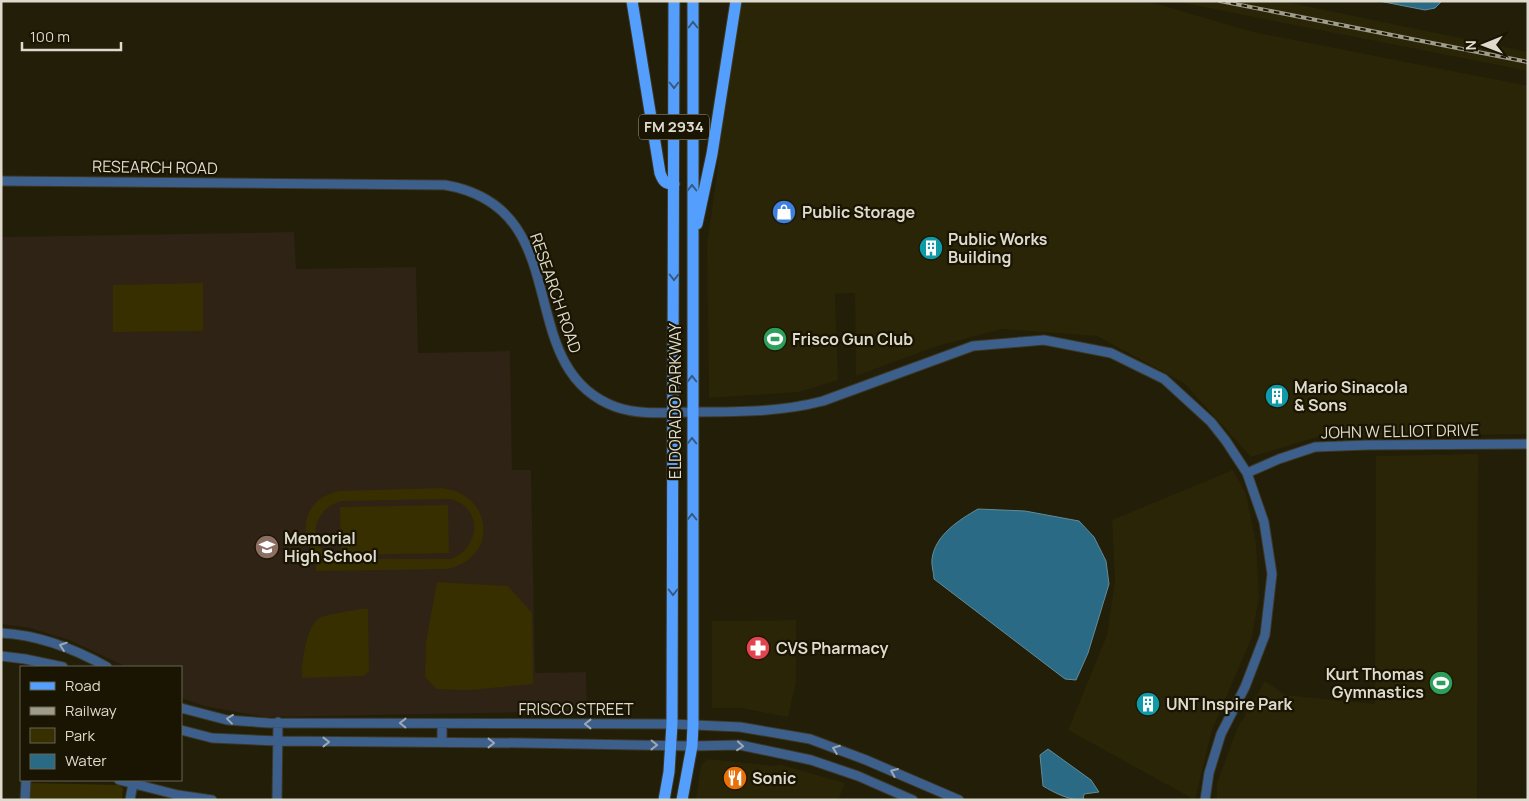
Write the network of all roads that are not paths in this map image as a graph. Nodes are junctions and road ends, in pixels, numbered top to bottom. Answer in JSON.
{"nodes":[{"id":1,"x":632,"y":1,"type":"edge"},
{"id":2,"x":674,"y":1,"type":"edge"},
{"id":3,"x":693,"y":1,"type":"edge"},
{"id":4,"x":736,"y":1,"type":"edge"},
{"id":5,"x":1,"y":181,"type":"edge"},
{"id":6,"x":674,"y":184,"type":"junction"},
{"id":7,"x":692,"y":254,"type":"junction"},
{"id":8,"x":674,"y":412,"type":"junction"},
{"id":9,"x":692,"y":412,"type":"junction"},
{"id":10,"x":1528,"y":444,"type":"edge"},
{"id":11,"x":1247,"y":473,"type":"junction"},
{"id":12,"x":673,"y":565,"type":"junction"},
{"id":13,"x":692,"y":565,"type":"junction"},
{"id":14,"x":1,"y":633,"type":"edge"},
{"id":15,"x":1,"y":656,"type":"edge"},
{"id":16,"x":58,"y":666,"type":"edge"},
{"id":17,"x":105,"y":666,"type":"edge"},
{"id":18,"x":182,"y":708,"type":"edge"},
{"id":19,"x":278,"y":722,"type":"junction"},
{"id":20,"x":442,"y":724,"type":"junction"},
{"id":21,"x":672,"y":724,"type":"junction"},
{"id":22,"x":693,"y":725,"type":"junction"},
{"id":23,"x":182,"y":730,"type":"edge"},
{"id":24,"x":278,"y":741,"type":"junction"},
{"id":25,"x":442,"y":742,"type":"junction"},
{"id":26,"x":671,"y":746,"type":"junction"},
{"id":27,"x":692,"y":746,"type":"junction"},
{"id":28,"x":26,"y":781,"type":"edge"},
{"id":29,"x":122,"y":781,"type":"edge"},
{"id":30,"x":133,"y":784,"type":"junction"},
{"id":31,"x":25,"y":800,"type":"edge"},
{"id":32,"x":130,"y":800,"type":"edge"},
{"id":33,"x":212,"y":800,"type":"edge"},
{"id":34,"x":277,"y":800,"type":"edge"},
{"id":35,"x":664,"y":800,"type":"edge"},
{"id":36,"x":682,"y":800,"type":"edge"},
{"id":37,"x":913,"y":800,"type":"edge"},
{"id":38,"x":959,"y":800,"type":"edge"},
{"id":39,"x":1205,"y":800,"type":"edge"}],
"edges":[{"from":1,"to":6,"type":"main road"},
{"from":2,"to":6,"type":"main road","name":"ELDORADO PARKWAY","number":"FM 2934","one_way":true},
{"from":7,"to":3,"type":"main road","name":"ELDORADO PARKWAY","one_way":true},
{"from":4,"to":7,"type":"main road"},
{"from":5,"to":8,"type":"street","name":"RESEARCH ROAD"},
{"from":6,"to":8,"type":"main road","name":"ELDORADO PARKWAY","number":"FM 2934","one_way":true},
{"from":9,"to":7,"type":"main road","name":"ELDORADO PARKWAY","one_way":true},
{"from":8,"to":9,"type":"street","name":"RESEARCH ROAD"},
{"from":8,"to":12,"type":"main road","name":"ELDORADO PARKWAY","number":"FM 2934"},
{"from":9,"to":11,"type":"street","name":"RESEARCH ROAD"},
{"from":13,"to":9,"type":"main road","name":"ELDORADO PARKWAY","one_way":true},
{"from":10,"to":11,"type":"street","name":"JOHN W ELLIOT DRIVE"},
{"from":11,"to":39,"type":"street","name":"RESEARCH ROAD"},
{"from":12,"to":13,"type":"main road"},
{"from":12,"to":21,"type":"main road","name":"ELDORADO PARKWAY","number":"FM 2934","one_way":true},
{"from":13,"to":22,"type":"main road","name":"ELDORADO PARKWAY"},
{"from":17,"to":14,"type":"street","one_way":true},
{"from":15,"to":16,"type":"street"},
{"from":19,"to":18,"type":"street","name":"FRISCO STREET","one_way":true},
{"from":20,"to":19,"type":"street","name":"FRISCO STREET","one_way":true},
{"from":19,"to":24,"type":"street"},
{"from":21,"to":20,"type":"street","name":"FRISCO STREET","one_way":true},
{"from":20,"to":25,"type":"street"},
{"from":21,"to":22,"type":"street","name":"FRISCO STREET"},
{"from":21,"to":26,"type":"main road","name":"ELDORADO PARKWAY","number":"FM 2934"},
{"from":22,"to":27,"type":"main road","name":"ELDORADO PARKWAY"},
{"from":38,"to":22,"type":"street","name":"FRISCO STREET","one_way":true},
{"from":23,"to":24,"type":"street","name":"FRISCO STREET"},
{"from":24,"to":25,"type":"street","name":"FRISCO STREET","one_way":true},
{"from":24,"to":34,"type":"street"},
{"from":25,"to":26,"type":"street","name":"FRISCO STREET","one_way":true},
{"from":26,"to":27,"type":"street","name":"FRISCO STREET"},
{"from":26,"to":35,"type":"main road","name":"ELDORADO PARKWAY","number":"FM 2934"},
{"from":27,"to":36,"type":"main road","name":"ELDORADO PARKWAY"},
{"from":27,"to":37,"type":"street","name":"FRISCO STREET","one_way":true},
{"from":28,"to":31,"type":"street"},
{"from":29,"to":30,"type":"street"},
{"from":30,"to":32,"type":"street"},
{"from":30,"to":33,"type":"street"}]}
